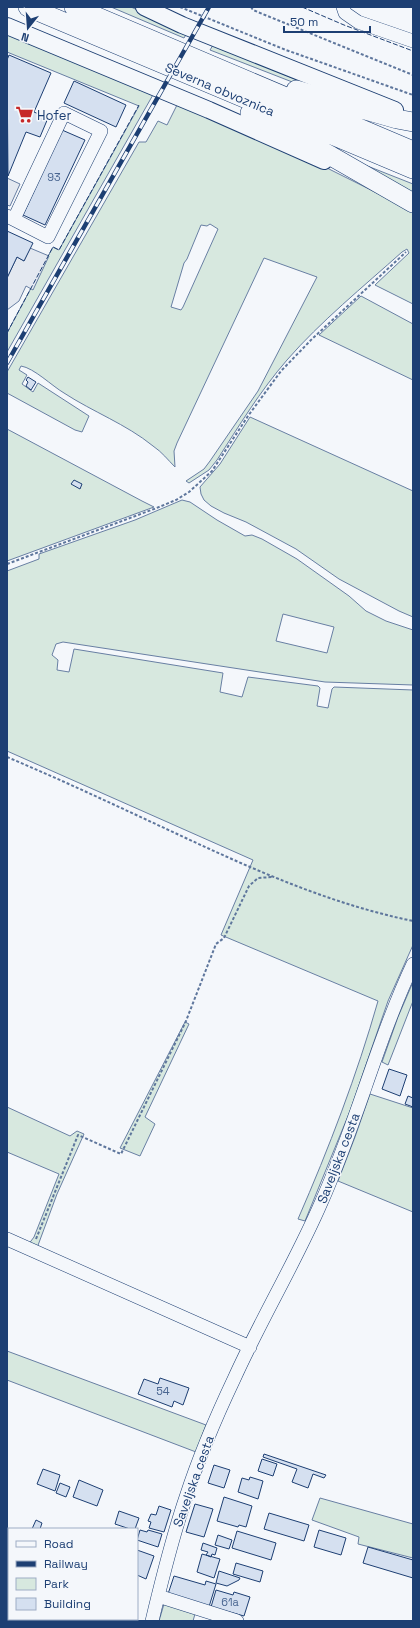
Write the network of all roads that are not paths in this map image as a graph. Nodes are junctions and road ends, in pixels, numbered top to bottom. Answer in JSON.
{"nodes":[{"id":1,"x":28,"y":7,"type":"edge"},
{"id":2,"x":74,"y":7,"type":"edge"},
{"id":3,"x":144,"y":7,"type":"edge"},
{"id":4,"x":344,"y":7,"type":"edge"},
{"id":5,"x":7,"y":26,"type":"edge"},
{"id":6,"x":413,"y":41,"type":"edge"},
{"id":7,"x":168,"y":47,"type":"junction"},
{"id":8,"x":145,"y":57,"type":"junction"},
{"id":9,"x":413,"y":117,"type":"edge"},
{"id":10,"x":413,"y":122,"type":"edge"},
{"id":11,"x":413,"y":151,"type":"edge"},
{"id":12,"x":413,"y":169,"type":"edge"},
{"id":13,"x":413,"y":203,"type":"edge"},
{"id":14,"x":10,"y":217,"type":"edge"},
{"id":15,"x":413,"y":964,"type":"edge"},
{"id":16,"x":7,"y":1239,"type":"edge"},
{"id":17,"x":250,"y":1347,"type":"junction"},
{"id":18,"x":158,"y":1596,"type":"junction"},
{"id":19,"x":152,"y":1621,"type":"edge"},
{"id":20,"x":237,"y":1621,"type":"edge"}],
"edges":[{"from":1,"to":8,"type":"highway","name":"Severna obvoznica"},
{"from":2,"to":7,"type":"highway","name":"Severna obvoznica"},
{"from":3,"to":9,"type":"main road"},
{"from":4,"to":6,"type":"street"},
{"from":5,"to":13,"type":"main road"},
{"from":7,"to":10,"type":"highway"},
{"from":7,"to":11,"type":"highway","name":"Severna obvoznica"},
{"from":8,"to":12,"type":"highway","name":"Severna obvoznica"},
{"from":8,"to":13,"type":"highway"},
{"from":14,"to":14,"type":"street"},
{"from":15,"to":17,"type":"street","name":"Saveljska cesta"},
{"from":16,"to":17,"type":"street"},
{"from":17,"to":18,"type":"street","name":"Saveljska cesta"},
{"from":18,"to":19,"type":"street","name":"Saveljska cesta"},
{"from":18,"to":20,"type":"street"}]}
